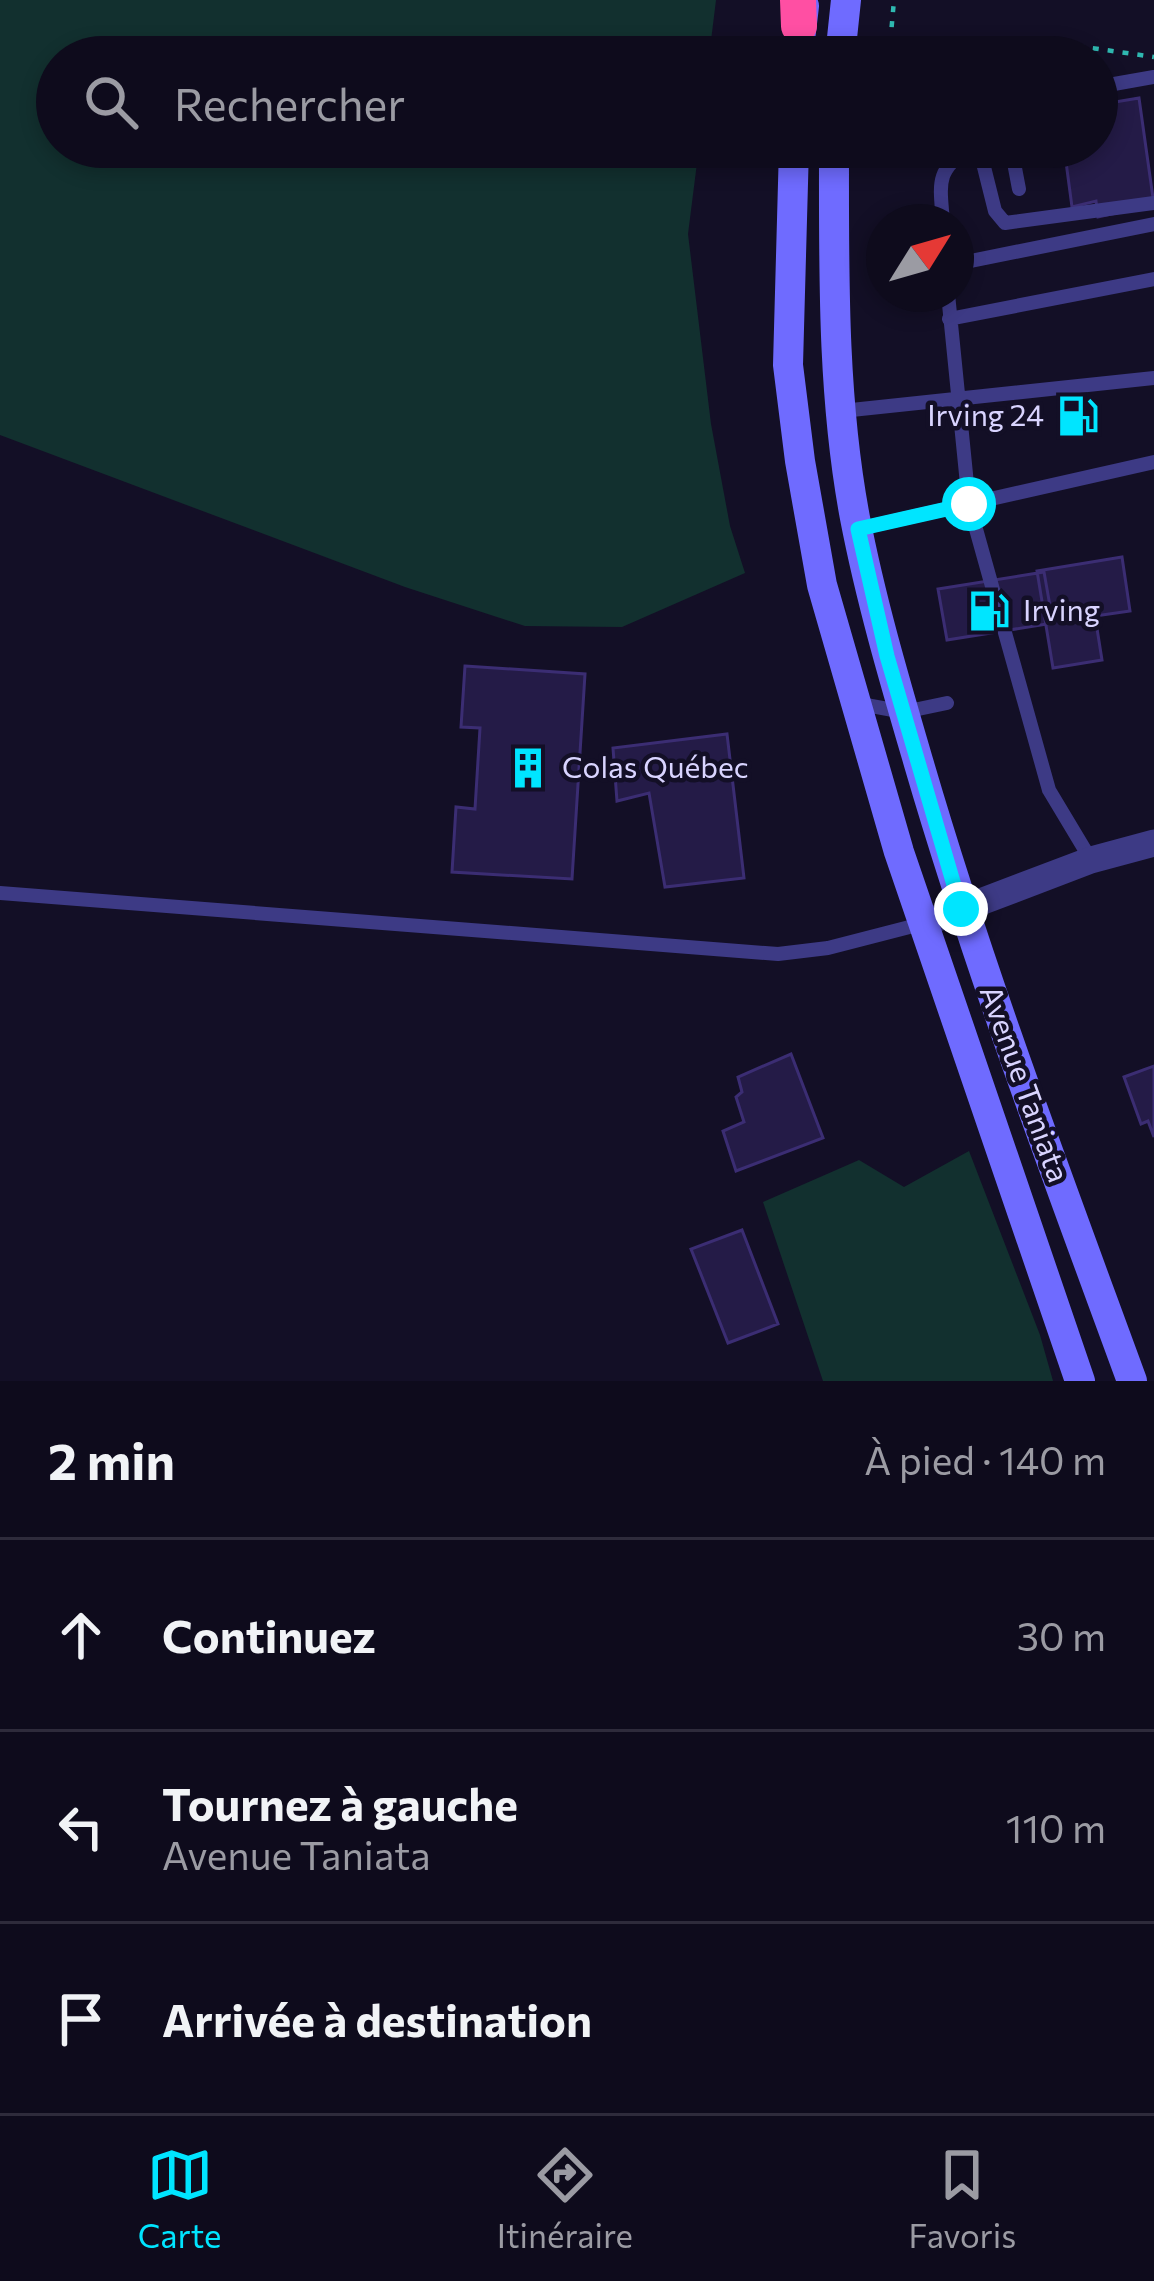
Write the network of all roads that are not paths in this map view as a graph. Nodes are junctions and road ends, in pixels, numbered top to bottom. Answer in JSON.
{"nodes":[{"id":1,"x":846,"y":0,"type":"edge"},
{"id":2,"x":842,"y":36,"type":"edge"},
{"id":3,"x":1154,"y":77,"type":"edge"},
{"id":4,"x":1118,"y":83,"type":"edge"},
{"id":5,"x":793,"y":168,"type":"edge"},
{"id":6,"x":835,"y":168,"type":"edge"},
{"id":7,"x":945,"y":168,"type":"edge"},
{"id":8,"x":984,"y":168,"type":"edge"},
{"id":9,"x":1015,"y":168,"type":"edge"},
{"id":10,"x":1019,"y":189,"type":"dead end"},
{"id":11,"x":1154,"y":203,"type":"edge"},
{"id":12,"x":942,"y":204,"type":"edge"},
{"id":13,"x":1154,"y":224,"type":"edge"},
{"id":14,"x":974,"y":260,"type":"edge"},
{"id":15,"x":1154,"y":279,"type":"edge"},
{"id":16,"x":949,"y":312,"type":"edge"},
{"id":17,"x":949,"y":319,"type":"junction"},
{"id":18,"x":1154,"y":378,"type":"edge"},
{"id":19,"x":957,"y":400,"type":"junction"},
{"id":20,"x":842,"y":411,"type":"junction"},
{"id":21,"x":1154,"y":462,"type":"edge"},
{"id":22,"x":969,"y":504,"type":"junction"},
{"id":23,"x":858,"y":529,"type":"junction"},
{"id":24,"x":855,"y":703,"type":"junction"},
{"id":25,"x":947,"y":704,"type":"dead end"},
{"id":26,"x":904,"y":712,"type":"junction"},
{"id":27,"x":1151,"y":837,"type":"edge"},
{"id":28,"x":1091,"y":860,"type":"junction"},
{"id":29,"x":0,"y":893,"type":"edge"},
{"id":30,"x":961,"y":909,"type":"junction"},
{"id":31,"x":925,"y":923,"type":"junction"},
{"id":32,"x":1080,"y":1381,"type":"edge"},
{"id":33,"x":1132,"y":1381,"type":"edge"}],
"edges":[{"from":1,"to":2,"type":"main road"},
{"from":3,"to":4,"type":"lane"},
{"from":5,"to":24,"type":"main road","name":"Avenue Taniata"},
{"from":6,"to":20,"type":"main road","name":"Avenue Taniata"},
{"from":7,"to":12,"type":"lane"},
{"from":8,"to":11,"type":"lane"},
{"from":9,"to":10,"type":"lane"},
{"from":13,"to":14,"type":"lane"},
{"from":15,"to":17,"type":"lane"},
{"from":16,"to":17,"type":"lane"},
{"from":17,"to":19,"type":"lane"},
{"from":18,"to":19,"type":"lane"},
{"from":19,"to":20,"type":"lane"},
{"from":19,"to":22,"type":"lane"},
{"from":20,"to":23,"type":"main road","name":"Avenue Taniata"},
{"from":21,"to":22,"type":"lane"},
{"from":22,"to":23,"type":"lane"},
{"from":22,"to":28,"type":"lane"},
{"from":23,"to":26,"type":"main road","name":"Avenue Taniata"},
{"from":24,"to":26,"type":"lane"},
{"from":24,"to":31,"type":"main road","name":"Avenue Taniata"},
{"from":25,"to":26,"type":"lane"},
{"from":26,"to":30,"type":"main road","name":"Avenue Taniata"},
{"from":27,"to":28,"type":"street"},
{"from":28,"to":30,"type":"street"},
{"from":29,"to":31,"type":"lane"},
{"from":30,"to":31,"type":"street"},
{"from":30,"to":33,"type":"main road","name":"Avenue Taniata"},
{"from":31,"to":32,"type":"main road","name":"Avenue Taniata"}]}
